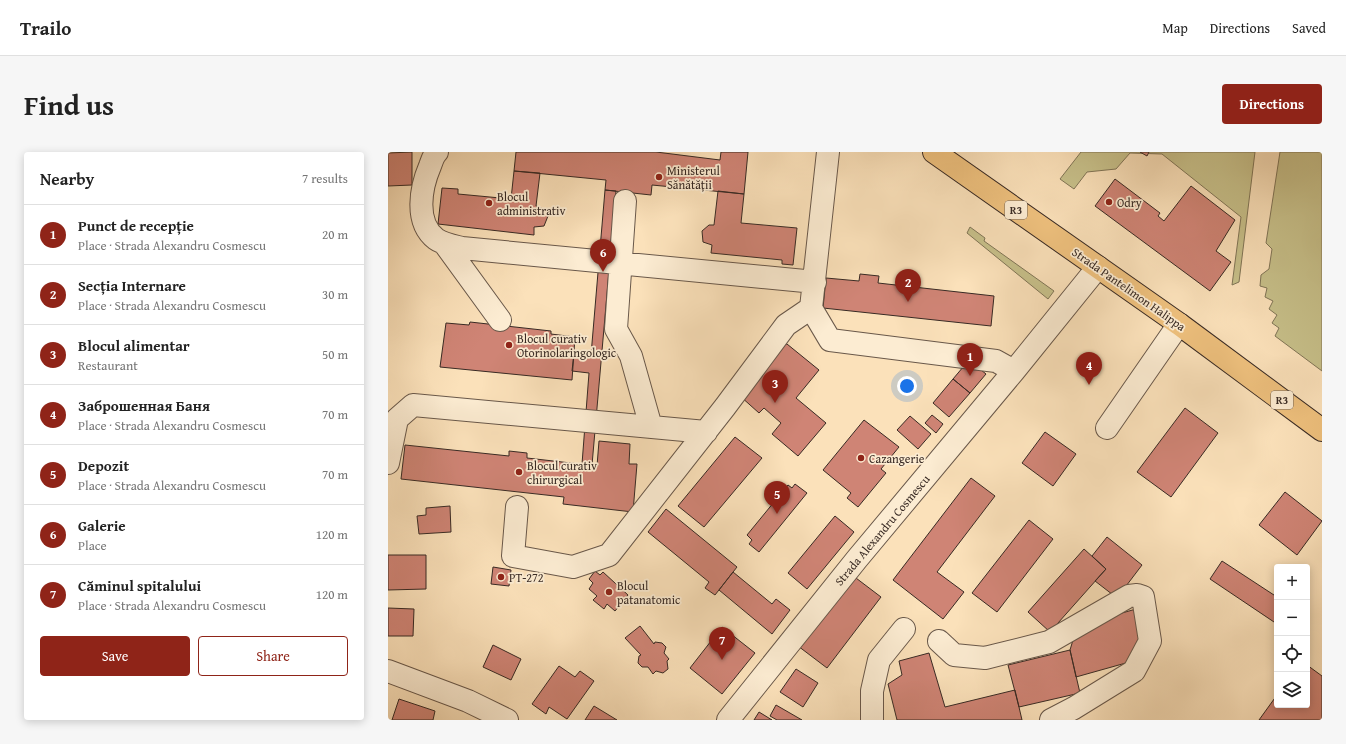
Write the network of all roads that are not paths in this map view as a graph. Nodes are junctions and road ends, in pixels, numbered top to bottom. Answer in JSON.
{"nodes":[{"id":1,"x":437,"y":152,"type":"edge"},
{"id":2,"x":828,"y":152,"type":"edge"},
{"id":3,"x":934,"y":152,"type":"edge"},
{"id":4,"x":625,"y":201,"type":"dead end"},
{"id":5,"x":444,"y":243,"type":"junction"},
{"id":6,"x":620,"y":264,"type":"junction"},
{"id":7,"x":1098,"y":267,"type":"junction"},
{"id":8,"x":814,"y":282,"type":"junction"},
{"id":9,"x":811,"y":308,"type":"junction"},
{"id":10,"x":500,"y":320,"type":"dead end"},
{"id":11,"x":1180,"y":324,"type":"junction"},
{"id":12,"x":1014,"y":371,"type":"junction"},
{"id":13,"x":651,"y":427,"type":"junction"},
{"id":14,"x":1107,"y":428,"type":"dead end"},
{"id":15,"x":1322,"y":430,"type":"edge"},
{"id":16,"x":706,"y":432,"type":"junction"},
{"id":17,"x":388,"y":463,"type":"edge"},
{"id":18,"x":517,"y":507,"type":"dead end"},
{"id":19,"x":904,"y":629,"type":"dead end"},
{"id":20,"x":939,"y":641,"type":"dead end"},
{"id":21,"x":388,"y":671,"type":"edge"},
{"id":22,"x":507,"y":720,"type":"edge"},
{"id":23,"x":728,"y":720,"type":"edge"},
{"id":24,"x":872,"y":720,"type":"edge"},
{"id":25,"x":1051,"y":720,"type":"edge"}],
"edges":[{"from":1,"to":5,"type":"street"},
{"from":2,"to":8,"type":"street"},
{"from":3,"to":7,"type":"main road","name":"Strada Pantelimon Halippa","number":"R3"},
{"from":4,"to":6,"type":"street"},
{"from":5,"to":6,"type":"street"},
{"from":5,"to":10,"type":"street"},
{"from":6,"to":8,"type":"street"},
{"from":6,"to":13,"type":"street"},
{"from":7,"to":11,"type":"main road","name":"Strada Pantelimon Halippa","number":"R3"},
{"from":7,"to":12,"type":"street","name":"Strada Alexandru Cosmescu"},
{"from":8,"to":9,"type":"street"},
{"from":9,"to":12,"type":"street"},
{"from":9,"to":16,"type":"street"},
{"from":11,"to":14,"type":"street"},
{"from":11,"to":15,"type":"main road","name":"Strada Pantelimon Halippa","number":"R3"},
{"from":12,"to":23,"type":"street","name":"Strada Alexandru Cosmescu"},
{"from":13,"to":16,"type":"street"},
{"from":13,"to":17,"type":"street"},
{"from":16,"to":18,"type":"street"},
{"from":19,"to":24,"type":"street"},
{"from":20,"to":25,"type":"street"},
{"from":21,"to":22,"type":"street"}]}
